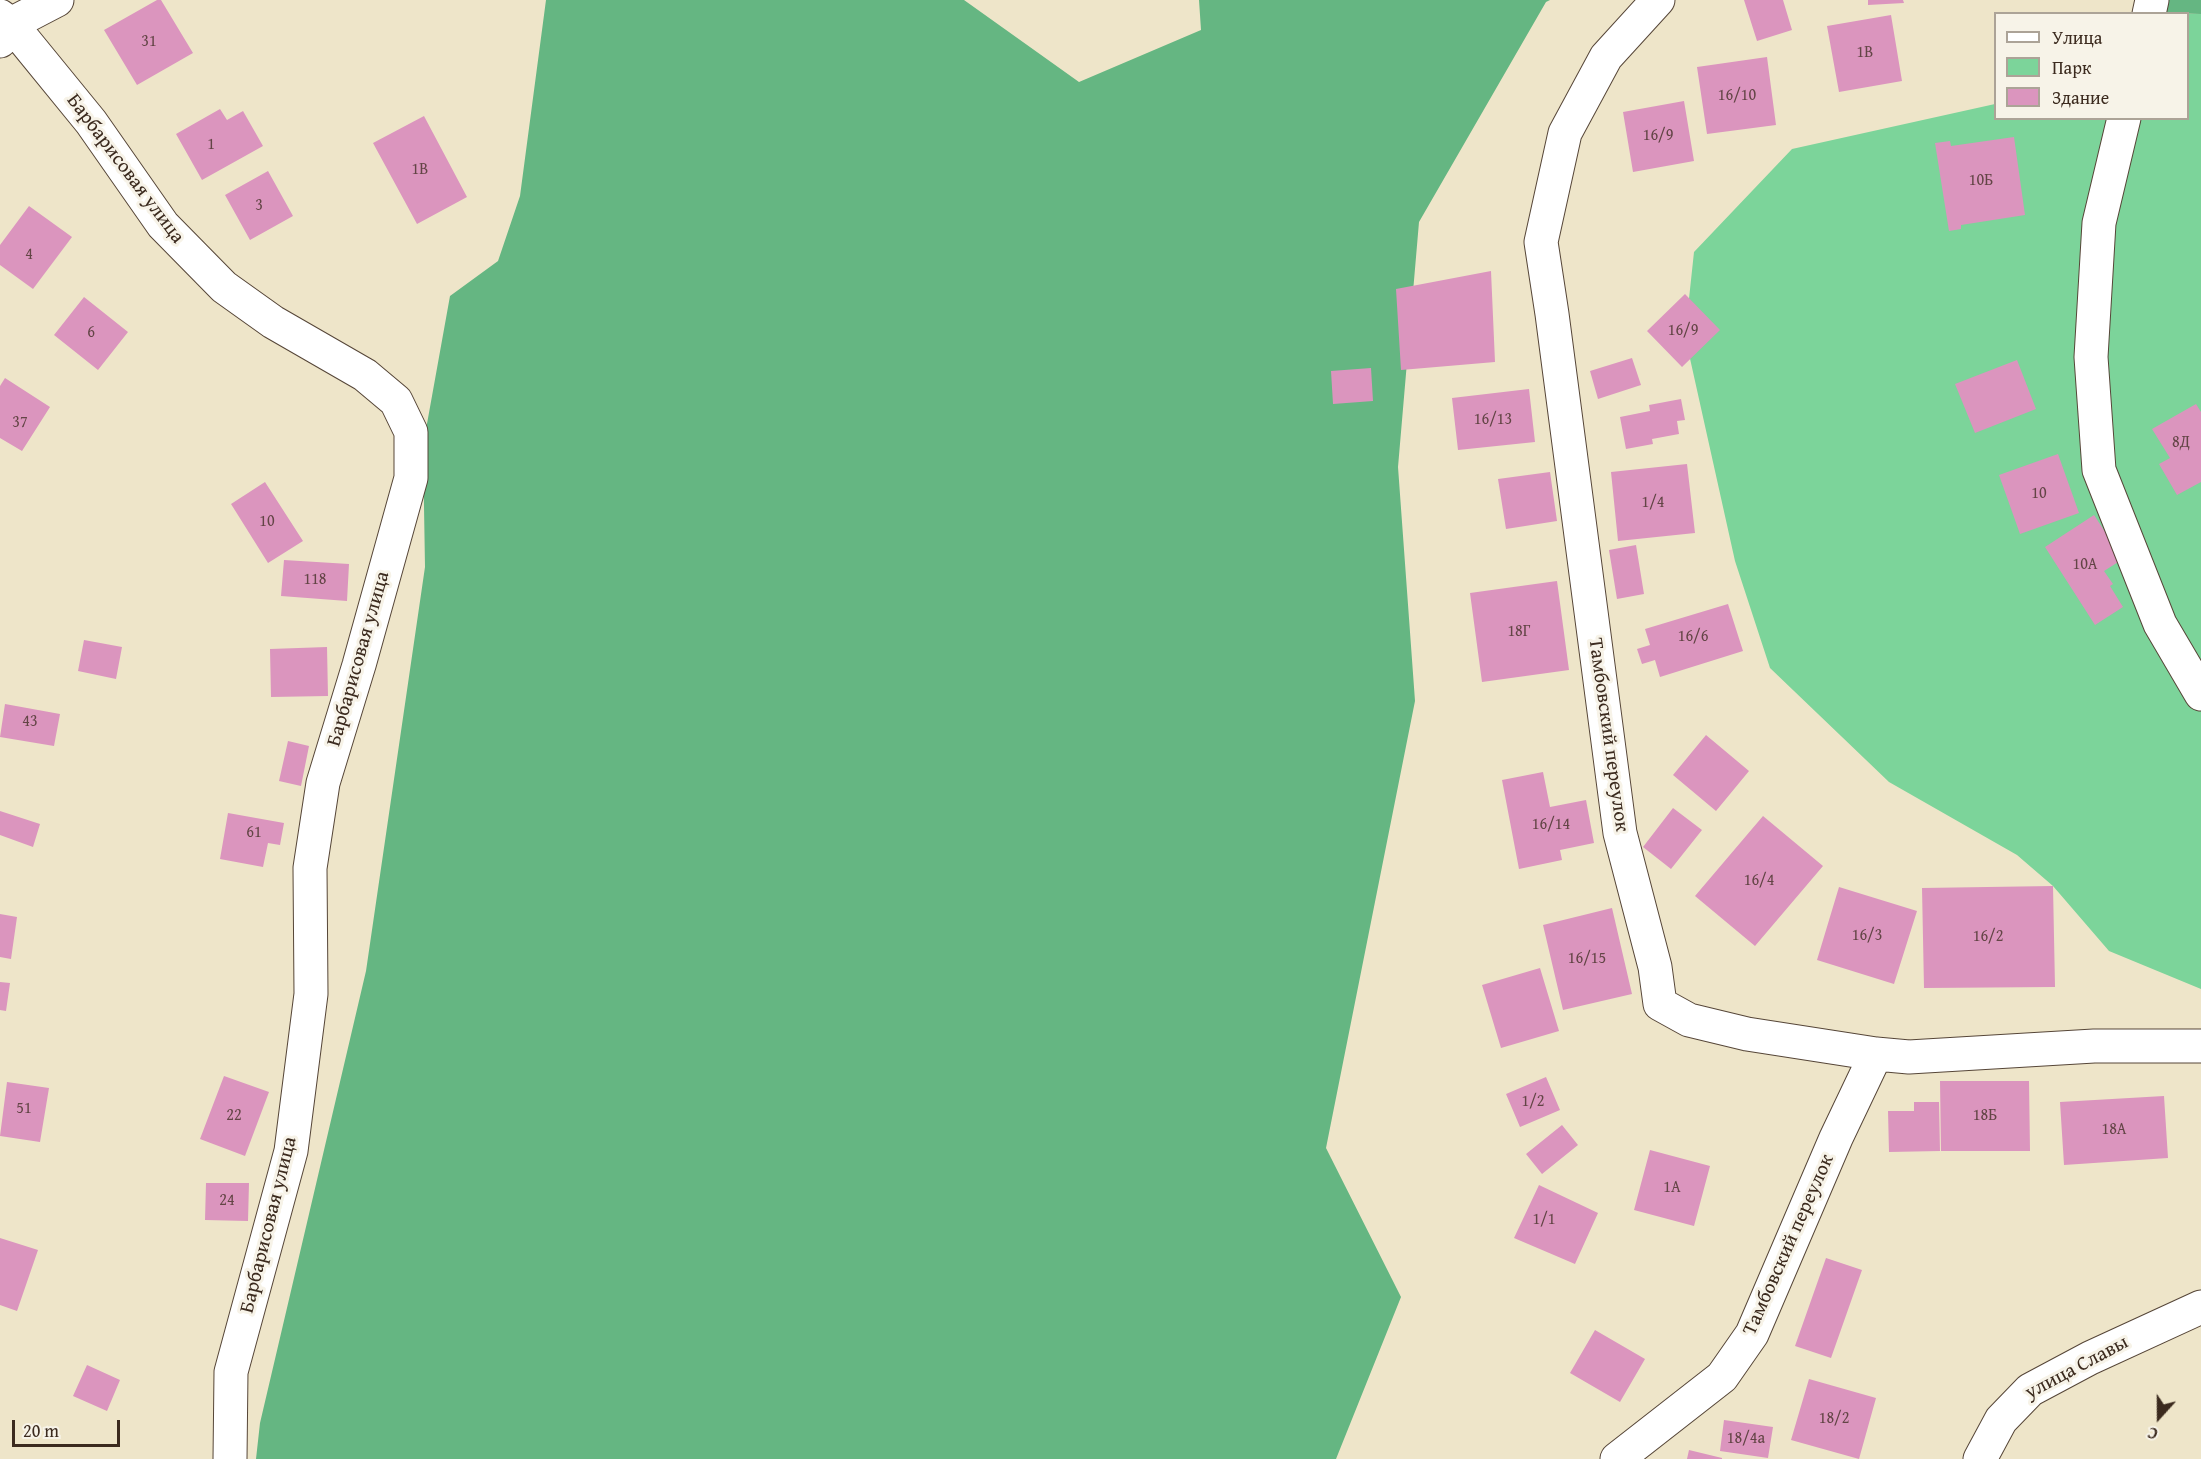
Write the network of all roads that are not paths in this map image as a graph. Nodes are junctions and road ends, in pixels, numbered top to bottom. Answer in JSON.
{"nodes":[{"id":1,"x":57,"y":0,"type":"edge"},
{"id":2,"x":1658,"y":0,"type":"edge"},
{"id":3,"x":4,"y":27,"type":"edge"},
{"id":4,"x":2124,"y":120,"type":"edge"},
{"id":5,"x":2201,"y":694,"type":"edge"},
{"id":6,"x":2201,"y":1046,"type":"edge"},
{"id":7,"x":1876,"y":1054,"type":"junction"},
{"id":8,"x":2201,"y":1307,"type":"edge"},
{"id":9,"x":230,"y":1459,"type":"edge"},
{"id":10,"x":1617,"y":1459,"type":"edge"},
{"id":11,"x":1980,"y":1459,"type":"edge"}],
"edges":[{"from":1,"to":3,"type":"street"},
{"from":2,"to":7,"type":"street","name":"Тамбовский переулок"},
{"from":3,"to":9,"type":"street","name":"Барбарисовая улица"},
{"from":4,"to":5,"type":"street"},
{"from":6,"to":7,"type":"street","name":"Тамбовский переулок"},
{"from":7,"to":10,"type":"street","name":"Тамбовский переулок"},
{"from":8,"to":11,"type":"street","name":"улица Славы"}]}
